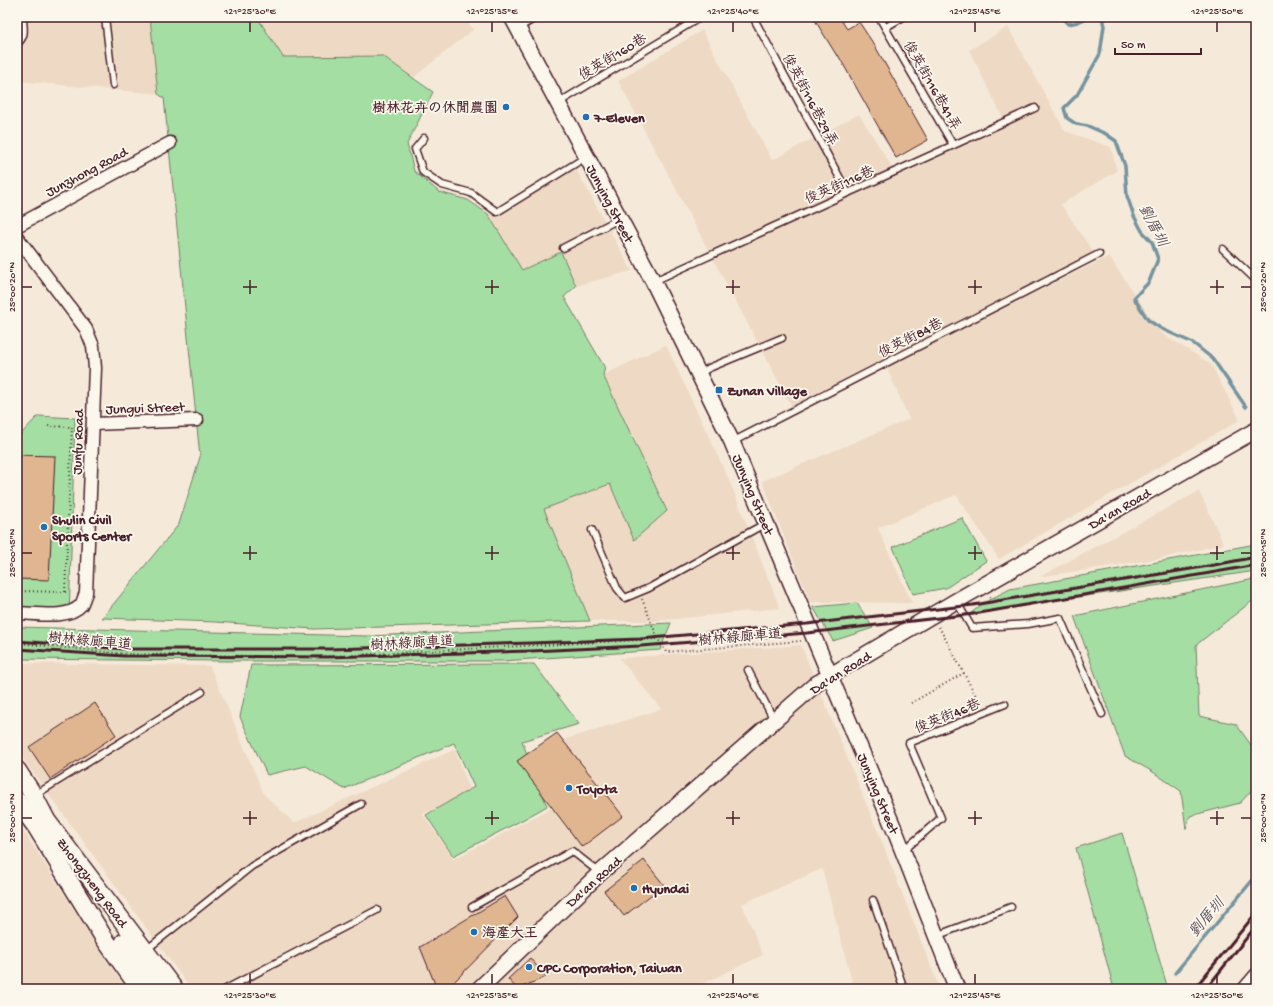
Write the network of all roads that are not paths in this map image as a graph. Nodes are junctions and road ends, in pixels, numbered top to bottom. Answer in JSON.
{"nodes":[{"id":1,"x":22,"y":17,"type":"edge"},
{"id":2,"x":104,"y":17,"type":"edge"},
{"id":3,"x":537,"y":17,"type":"edge"},
{"id":4,"x":701,"y":17,"type":"edge"},
{"id":5,"x":752,"y":17,"type":"edge"},
{"id":6,"x":879,"y":17,"type":"edge"},
{"id":7,"x":903,"y":17,"type":"edge"},
{"id":8,"x":515,"y":23,"type":"edge"},
{"id":9,"x":886,"y":27,"type":"junction"},
{"id":10,"x":17,"y":44,"type":"edge"},
{"id":11,"x":113,"y":85,"type":"dead end"},
{"id":12,"x":557,"y":104,"type":"junction"},
{"id":13,"x":1035,"y":108,"type":"dead end"},
{"id":14,"x":424,"y":138,"type":"dead end"},
{"id":15,"x":170,"y":143,"type":"dead end"},
{"id":16,"x":953,"y":145,"type":"junction"},
{"id":17,"x":586,"y":157,"type":"junction"},
{"id":18,"x":848,"y":193,"type":"junction"},
{"id":19,"x":619,"y":219,"type":"junction"},
{"id":20,"x":17,"y":226,"type":"edge"},
{"id":21,"x":17,"y":237,"type":"edge"},
{"id":22,"x":563,"y":248,"type":"dead end"},
{"id":23,"x":1223,"y":249,"type":"dead end"},
{"id":24,"x":1099,"y":254,"type":"dead end"},
{"id":25,"x":1256,"y":280,"type":"edge"},
{"id":26,"x":653,"y":281,"type":"junction"},
{"id":27,"x":782,"y":338,"type":"dead end"},
{"id":28,"x":699,"y":374,"type":"junction"},
{"id":29,"x":198,"y":420,"type":"dead end"},
{"id":30,"x":93,"y":424,"type":"junction"},
{"id":31,"x":1256,"y":430,"type":"edge"},
{"id":32,"x":732,"y":442,"type":"junction"},
{"id":33,"x":766,"y":523,"type":"junction"},
{"id":34,"x":592,"y":530,"type":"dead end"},
{"id":35,"x":956,"y":601,"type":"junction"},
{"id":36,"x":17,"y":612,"type":"edge"},
{"id":37,"x":748,"y":670,"type":"dead end"},
{"id":38,"x":830,"y":676,"type":"junction"},
{"id":39,"x":202,"y":692,"type":"dead end"},
{"id":40,"x":1005,"y":704,"type":"dead end"},
{"id":41,"x":1102,"y":714,"type":"dead end"},
{"id":42,"x":774,"y":720,"type":"junction"},
{"id":43,"x":17,"y":770,"type":"edge"},
{"id":44,"x":34,"y":796,"type":"junction"},
{"id":45,"x":17,"y":801,"type":"edge"},
{"id":46,"x":361,"y":804,"type":"dead end"},
{"id":47,"x":42,"y":824,"type":"junction"},
{"id":48,"x":903,"y":851,"type":"junction"},
{"id":49,"x":600,"y":873,"type":"junction"},
{"id":50,"x":873,"y":900,"type":"dead end"},
{"id":51,"x":472,"y":907,"type":"dead end"},
{"id":52,"x":1011,"y":907,"type":"dead end"},
{"id":53,"x":377,"y":910,"type":"dead end"},
{"id":54,"x":936,"y":936,"type":"junction"},
{"id":55,"x":144,"y":951,"type":"junction"},
{"id":56,"x":1256,"y":975,"type":"edge"},
{"id":57,"x":955,"y":988,"type":"edge"},
{"id":58,"x":140,"y":989,"type":"edge"},
{"id":59,"x":157,"y":989,"type":"edge"},
{"id":60,"x":174,"y":989,"type":"edge"},
{"id":61,"x":226,"y":989,"type":"edge"},
{"id":62,"x":479,"y":989,"type":"edge"},
{"id":63,"x":904,"y":989,"type":"edge"},
{"id":64,"x":1244,"y":989,"type":"edge"}],
"edges":[{"from":1,"to":10,"type":"lane"},
{"from":2,"to":11,"type":"lane"},
{"from":3,"to":8,"type":"lane"},
{"from":4,"to":12,"type":"lane","name":"俊英街160巷"},
{"from":5,"to":18,"type":"lane","name":"俊英街116巷29弄"},
{"from":6,"to":9,"type":"lane","name":"俊英街116巷41弄"},
{"from":7,"to":9,"type":"lane"},
{"from":8,"to":12,"type":"street","name":"Junying Street"},
{"from":9,"to":16,"type":"lane","name":"俊英街116巷41弄"},
{"from":12,"to":17,"type":"street","name":"Junying Street"},
{"from":13,"to":16,"type":"lane","name":"俊英街116巷"},
{"from":14,"to":17,"type":"lane"},
{"from":15,"to":20,"type":"street","name":"Junzhong Road"},
{"from":16,"to":18,"type":"lane","name":"俊英街116巷"},
{"from":17,"to":19,"type":"street","name":"Junying Street"},
{"from":18,"to":26,"type":"lane","name":"俊英街116巷"},
{"from":19,"to":22,"type":"lane"},
{"from":19,"to":26,"type":"street","name":"Junying Street"},
{"from":21,"to":30,"type":"street","name":"Junfu Road"},
{"from":23,"to":25,"type":"lane"},
{"from":24,"to":32,"type":"lane","name":"俊英街84巷"},
{"from":26,"to":28,"type":"street","name":"Junying Street"},
{"from":27,"to":28,"type":"lane"},
{"from":28,"to":32,"type":"street","name":"Junying Street"},
{"from":29,"to":30,"type":"street","name":"Jungui Street"},
{"from":30,"to":36,"type":"street","name":"Junfu Road"},
{"from":31,"to":35,"type":"street","name":"Da'an Road"},
{"from":32,"to":33,"type":"street","name":"Junying Street"},
{"from":33,"to":34,"type":"lane"},
{"from":33,"to":38,"type":"street","name":"Junying Street"},
{"from":35,"to":38,"type":"street","name":"Da'an Road"},
{"from":35,"to":41,"type":"lane"},
{"from":37,"to":42,"type":"lane"},
{"from":38,"to":42,"type":"street","name":"Da'an Road"},
{"from":38,"to":48,"type":"street","name":"Junying Street"},
{"from":39,"to":44,"type":"lane"},
{"from":40,"to":48,"type":"lane","name":"俊英街46巷"},
{"from":42,"to":49,"type":"street","name":"Da'an Road"},
{"from":43,"to":44,"type":"main road","name":"Zhongzheng Road"},
{"from":44,"to":47,"type":"main road","name":"Zhongzheng Road"},
{"from":45,"to":47,"type":"main road","name":"Zhongzheng Road"},
{"from":46,"to":55,"type":"lane"},
{"from":47,"to":55,"type":"main road","name":"Zhongzheng Road"},
{"from":47,"to":58,"type":"main road","name":"Zhongzheng Road"},
{"from":47,"to":59,"type":"main road"},
{"from":48,"to":54,"type":"street","name":"Junying Street"},
{"from":49,"to":51,"type":"lane"},
{"from":49,"to":62,"type":"street","name":"Da'an Road"},
{"from":50,"to":63,"type":"lane"},
{"from":52,"to":54,"type":"lane"},
{"from":53,"to":61,"type":"lane"},
{"from":54,"to":57,"type":"street","name":"Junying Street"},
{"from":55,"to":60,"type":"main road","name":"Zhongzheng Road"},
{"from":56,"to":64,"type":"street"}]}
